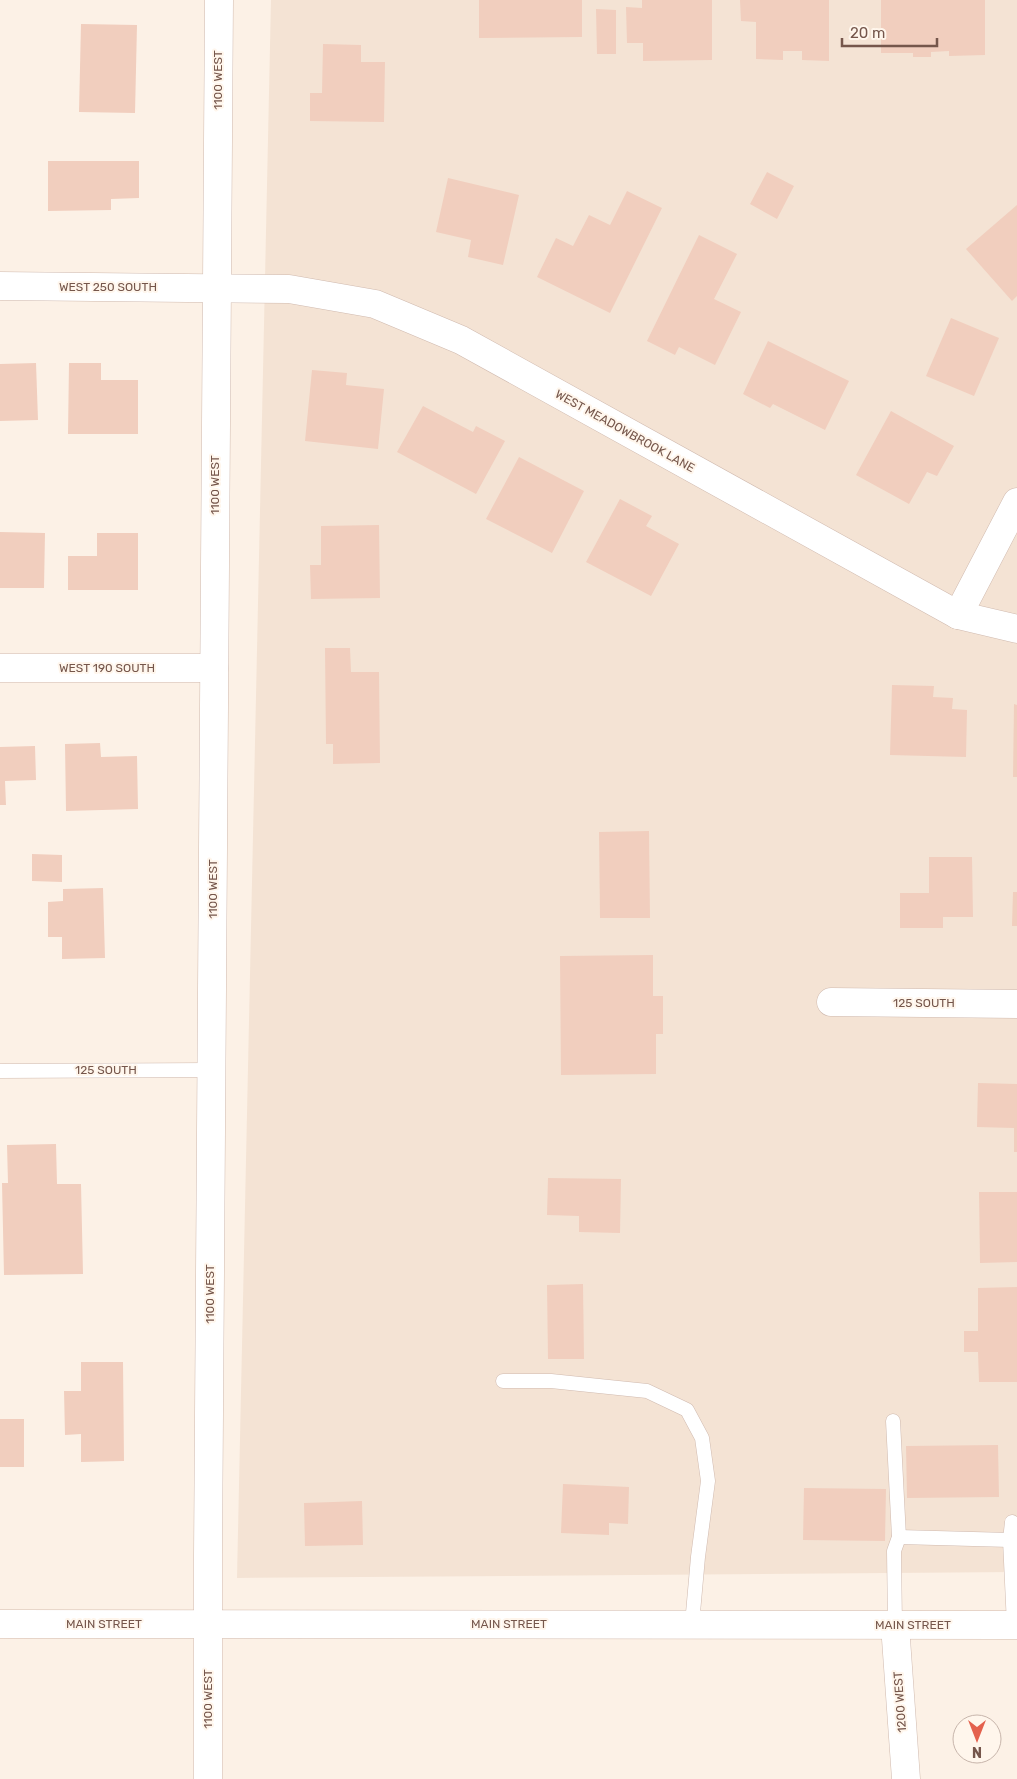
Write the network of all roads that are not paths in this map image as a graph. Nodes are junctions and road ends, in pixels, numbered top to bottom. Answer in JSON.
{"nodes":[{"id":1,"x":219,"y":0,"type":"edge"},
{"id":2,"x":0,"y":286,"type":"edge"},
{"id":3,"x":217,"y":288,"type":"junction"},
{"id":4,"x":1017,"y":502,"type":"edge"},
{"id":5,"x":958,"y":615,"type":"junction"},
{"id":6,"x":1017,"y":629,"type":"edge"},
{"id":7,"x":0,"y":668,"type":"edge"},
{"id":8,"x":214,"y":668,"type":"junction"},
{"id":9,"x":831,"y":1002,"type":"dead end"},
{"id":10,"x":1017,"y":1004,"type":"edge"},
{"id":11,"x":212,"y":1070,"type":"junction"},
{"id":12,"x":0,"y":1071,"type":"edge"},
{"id":13,"x":503,"y":1381,"type":"dead end"},
{"id":14,"x":893,"y":1421,"type":"dead end"},
{"id":15,"x":1012,"y":1522,"type":"dead end"},
{"id":16,"x":899,"y":1537,"type":"junction"},
{"id":17,"x":1010,"y":1540,"type":"junction"},
{"id":18,"x":0,"y":1624,"type":"edge"},
{"id":19,"x":208,"y":1624,"type":"junction"},
{"id":20,"x":692,"y":1624,"type":"junction"},
{"id":21,"x":895,"y":1625,"type":"junction"},
{"id":22,"x":1016,"y":1625,"type":"edge"},
{"id":23,"x":208,"y":1779,"type":"edge"},
{"id":24,"x":906,"y":1779,"type":"edge"}],
"edges":[{"from":1,"to":3,"type":"street","name":"1100 WEST"},
{"from":2,"to":3,"type":"street","name":"WEST 250 SOUTH"},
{"from":3,"to":5,"type":"street","name":"WEST MEADOWBROOK LANE"},
{"from":3,"to":8,"type":"street","name":"1100 WEST"},
{"from":4,"to":5,"type":"street"},
{"from":5,"to":6,"type":"street","name":"WEST MEADOWBROOK LANE"},
{"from":7,"to":8,"type":"street","name":"WEST 190 SOUTH"},
{"from":8,"to":11,"type":"street","name":"1100 WEST"},
{"from":9,"to":10,"type":"street","name":"125 SOUTH"},
{"from":11,"to":12,"type":"lane","name":"125 SOUTH"},
{"from":11,"to":19,"type":"street","name":"1100 WEST"},
{"from":13,"to":20,"type":"lane"},
{"from":14,"to":16,"type":"lane"},
{"from":15,"to":17,"type":"lane"},
{"from":16,"to":17,"type":"lane"},
{"from":16,"to":21,"type":"lane"},
{"from":17,"to":22,"type":"lane"},
{"from":18,"to":19,"type":"street","name":"MAIN STREET"},
{"from":19,"to":20,"type":"street","name":"MAIN STREET"},
{"from":19,"to":23,"type":"street","name":"1100 WEST"},
{"from":20,"to":21,"type":"street","name":"MAIN STREET"},
{"from":21,"to":22,"type":"street","name":"MAIN STREET"},
{"from":21,"to":24,"type":"street","name":"1200 WEST"}]}
